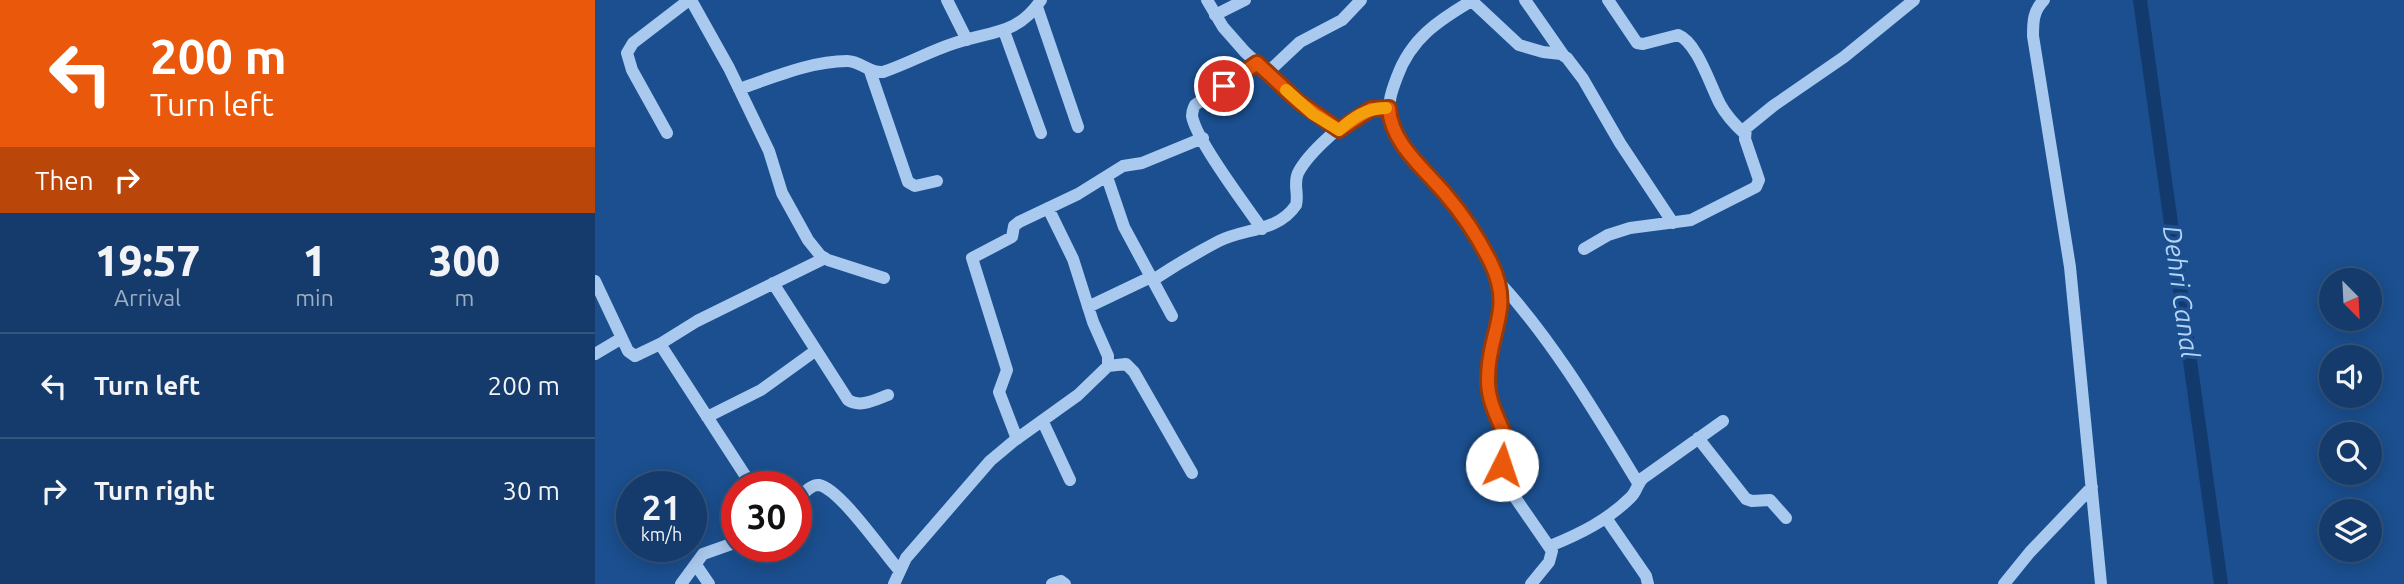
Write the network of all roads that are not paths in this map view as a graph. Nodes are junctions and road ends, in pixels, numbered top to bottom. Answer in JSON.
{"nodes":[{"id":1,"x":690,"y":0,"type":"edge"},
{"id":2,"x":947,"y":0,"type":"edge"},
{"id":3,"x":1206,"y":0,"type":"edge"},
{"id":4,"x":1245,"y":0,"type":"edge"},
{"id":5,"x":1361,"y":0,"type":"edge"},
{"id":6,"x":1472,"y":0,"type":"edge"},
{"id":7,"x":1525,"y":0,"type":"edge"},
{"id":8,"x":1608,"y":0,"type":"edge"},
{"id":9,"x":1914,"y":0,"type":"edge"},
{"id":10,"x":2044,"y":0,"type":"edge"},
{"id":11,"x":1039,"y":3,"type":"edge"},
{"id":12,"x":1216,"y":15,"type":"junction"},
{"id":13,"x":1004,"y":31,"type":"junction"},
{"id":14,"x":967,"y":40,"type":"junction"},
{"id":15,"x":1565,"y":56,"type":"junction"},
{"id":16,"x":1257,"y":63,"type":"junction"},
{"id":17,"x":870,"y":71,"type":"junction"},
{"id":18,"x":1268,"y":72,"type":"junction"},
{"id":19,"x":739,"y":89,"type":"junction"},
{"id":20,"x":1389,"y":108,"type":"junction"},
{"id":21,"x":1078,"y":127,"type":"dead end"},
{"id":22,"x":1339,"y":130,"type":"junction"},
{"id":23,"x":667,"y":133,"type":"dead end"},
{"id":24,"x":1041,"y":133,"type":"dead end"},
{"id":25,"x":1744,"y":133,"type":"junction"},
{"id":26,"x":1203,"y":138,"type":"junction"},
{"id":27,"x":1107,"y":177,"type":"junction"},
{"id":28,"x":937,"y":181,"type":"dead end"},
{"id":29,"x":1048,"y":208,"type":"junction"},
{"id":30,"x":1674,"y":223,"type":"junction"},
{"id":31,"x":1262,"y":229,"type":"junction"},
{"id":32,"x":1584,"y":248,"type":"dead end"},
{"id":33,"x":825,"y":258,"type":"junction"},
{"id":34,"x":884,"y":278,"type":"dead end"},
{"id":35,"x":1152,"y":279,"type":"junction"},
{"id":36,"x":595,"y":281,"type":"edge"},
{"id":37,"x":1499,"y":281,"type":"junction"},
{"id":38,"x":772,"y":283,"type":"junction"},
{"id":39,"x":1088,"y":307,"type":"junction"},
{"id":40,"x":1172,"y":316,"type":"dead end"},
{"id":41,"x":622,"y":338,"type":"junction"},
{"id":42,"x":660,"y":344,"type":"junction"},
{"id":43,"x":815,"y":351,"type":"junction"},
{"id":44,"x":595,"y":354,"type":"edge"},
{"id":45,"x":1108,"y":366,"type":"junction"},
{"id":46,"x":888,"y":396,"type":"dead end"},
{"id":47,"x":707,"y":416,"type":"junction"},
{"id":48,"x":1723,"y":421,"type":"dead end"},
{"id":49,"x":1042,"y":422,"type":"junction"},
{"id":50,"x":1698,"y":438,"type":"junction"},
{"id":51,"x":1017,"y":439,"type":"junction"},
{"id":52,"x":742,"y":471,"type":"edge"},
{"id":53,"x":1192,"y":473,"type":"dead end"},
{"id":54,"x":1070,"y":480,"type":"dead end"},
{"id":55,"x":1638,"y":483,"type":"junction"},
{"id":56,"x":2092,"y":487,"type":"junction"},
{"id":57,"x":812,"y":488,"type":"edge"},
{"id":58,"x":1606,"y":518,"type":"junction"},
{"id":59,"x":1786,"y":519,"type":"dead end"},
{"id":60,"x":1550,"y":547,"type":"junction"},
{"id":61,"x":721,"y":549,"type":"edge"},
{"id":62,"x":696,"y":565,"type":"junction"},
{"id":63,"x":899,"y":570,"type":"junction"},
{"id":64,"x":681,"y":584,"type":"edge"},
{"id":65,"x":709,"y":584,"type":"edge"},
{"id":66,"x":894,"y":584,"type":"edge"},
{"id":67,"x":1052,"y":584,"type":"edge"},
{"id":68,"x":1065,"y":584,"type":"edge"},
{"id":69,"x":1531,"y":584,"type":"edge"},
{"id":70,"x":1648,"y":584,"type":"edge"},
{"id":71,"x":2004,"y":584,"type":"edge"},
{"id":72,"x":2101,"y":584,"type":"edge"}],
"edges":[{"from":1,"to":19,"type":"street"},
{"from":1,"to":23,"type":"street"},
{"from":2,"to":14,"type":"street"},
{"from":3,"to":12,"type":"street"},
{"from":4,"to":12,"type":"street"},
{"from":5,"to":18,"type":"street"},
{"from":6,"to":15,"type":"street"},
{"from":6,"to":20,"type":"street"},
{"from":7,"to":15,"type":"street"},
{"from":8,"to":25,"type":"street"},
{"from":9,"to":25,"type":"street"},
{"from":10,"to":56,"type":"street"},
{"from":11,"to":13,"type":"street"},
{"from":11,"to":21,"type":"street"},
{"from":12,"to":16,"type":"street"},
{"from":13,"to":14,"type":"street"},
{"from":13,"to":24,"type":"street"},
{"from":14,"to":17,"type":"street"},
{"from":15,"to":30,"type":"street"},
{"from":16,"to":18,"type":"street"},
{"from":16,"to":26,"type":"street"},
{"from":17,"to":19,"type":"street"},
{"from":17,"to":28,"type":"street"},
{"from":18,"to":22,"type":"street"},
{"from":19,"to":33,"type":"street"},
{"from":20,"to":22,"type":"street"},
{"from":20,"to":37,"type":"street"},
{"from":22,"to":31,"type":"street"},
{"from":25,"to":30,"type":"street"},
{"from":26,"to":27,"type":"street"},
{"from":26,"to":31,"type":"street"},
{"from":27,"to":29,"type":"street"},
{"from":27,"to":35,"type":"street"},
{"from":29,"to":39,"type":"street"},
{"from":29,"to":51,"type":"street"},
{"from":30,"to":32,"type":"street"},
{"from":31,"to":35,"type":"street"},
{"from":33,"to":34,"type":"street"},
{"from":33,"to":38,"type":"street"},
{"from":35,"to":39,"type":"street"},
{"from":35,"to":40,"type":"street"},
{"from":36,"to":41,"type":"street"},
{"from":37,"to":55,"type":"street"},
{"from":37,"to":60,"type":"street"},
{"from":38,"to":42,"type":"street"},
{"from":38,"to":43,"type":"street"},
{"from":39,"to":45,"type":"street"},
{"from":41,"to":42,"type":"street"},
{"from":41,"to":44,"type":"street"},
{"from":42,"to":47,"type":"street"},
{"from":43,"to":46,"type":"street"},
{"from":43,"to":47,"type":"street"},
{"from":45,"to":49,"type":"street"},
{"from":45,"to":53,"type":"street"},
{"from":47,"to":52,"type":"street"},
{"from":48,"to":50,"type":"street"},
{"from":49,"to":51,"type":"street"},
{"from":49,"to":54,"type":"street"},
{"from":50,"to":55,"type":"street"},
{"from":50,"to":59,"type":"street"},
{"from":51,"to":63,"type":"street"},
{"from":55,"to":58,"type":"street"},
{"from":56,"to":71,"type":"street"},
{"from":56,"to":72,"type":"street"},
{"from":57,"to":63,"type":"street"},
{"from":58,"to":60,"type":"street"},
{"from":58,"to":70,"type":"street"},
{"from":60,"to":69,"type":"street"},
{"from":61,"to":62,"type":"street"},
{"from":62,"to":64,"type":"street"},
{"from":62,"to":65,"type":"street"},
{"from":63,"to":66,"type":"street"},
{"from":67,"to":68,"type":"street"}]}
